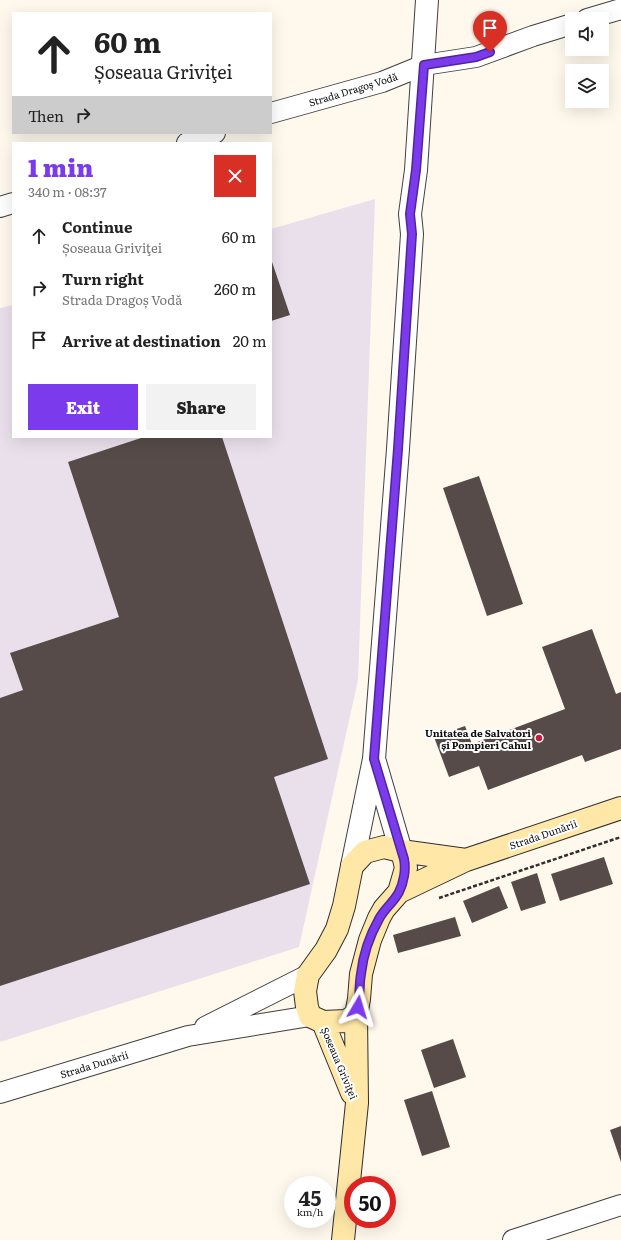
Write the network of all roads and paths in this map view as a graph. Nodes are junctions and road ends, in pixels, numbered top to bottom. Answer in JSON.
{"nodes":[{"id":1,"x":427,"y":0,"type":"edge"},
{"id":2,"x":621,"y":9,"type":"edge"},
{"id":3,"x":609,"y":13,"type":"edge"},
{"id":4,"x":565,"y":26,"type":"edge"},
{"id":5,"x":424,"y":65,"type":"junction"},
{"id":6,"x":272,"y":113,"type":"edge"},
{"id":7,"x":212,"y":134,"type":"edge"},
{"id":8,"x":189,"y":142,"type":"edge"},
{"id":9,"x":12,"y":203,"type":"edge"},
{"id":10,"x":0,"y":207,"type":"edge"},
{"id":11,"x":374,"y":759,"type":"junction"},
{"id":12,"x":621,"y":808,"type":"edge"},
{"id":13,"x":621,"y":837,"type":"edge"},
{"id":14,"x":401,"y":851,"type":"junction"},
{"id":15,"x":466,"y":860,"type":"junction"},
{"id":16,"x":352,"y":866,"type":"junction"},
{"id":17,"x":399,"y":892,"type":"junction"},
{"id":18,"x":433,"y":900,"type":"dead end"},
{"id":19,"x":308,"y":975,"type":"junction"},
{"id":20,"x":356,"y":1015,"type":"junction"},
{"id":21,"x":316,"y":1019,"type":"junction"},
{"id":22,"x":188,"y":1036,"type":"junction"},
{"id":23,"x":0,"y":1093,"type":"edge"},
{"id":24,"x":356,"y":1103,"type":"junction"},
{"id":25,"x":621,"y":1205,"type":"edge"},
{"id":26,"x":342,"y":1240,"type":"edge"},
{"id":27,"x":513,"y":1240,"type":"edge"}],
"edges":[{"from":1,"to":5,"type":"street"},
{"from":2,"to":3,"type":"street"},
{"from":4,"to":5,"type":"street","name":"Strada Dragoș Vodă"},
{"from":5,"to":6,"type":"street","name":"Strada Dragoș Vodă"},
{"from":5,"to":11,"type":"street"},
{"from":7,"to":8,"type":"street"},
{"from":9,"to":10,"type":"street"},
{"from":11,"to":14,"type":"street"},
{"from":11,"to":16,"type":"street"},
{"from":12,"to":15,"type":"main road","name":"Strada Dunării"},
{"from":13,"to":18,"type":"path"},
{"from":14,"to":15,"type":"main road","name":"Strada Dunării"},
{"from":14,"to":16,"type":"main road","name":"Strada Dunării"},
{"from":14,"to":17,"type":"main road"},
{"from":15,"to":17,"type":"main road","name":"Strada Dunării"},
{"from":16,"to":19,"type":"main road"},
{"from":17,"to":20,"type":"main road","name":"Șoseaua Griviţei"},
{"from":19,"to":21,"type":"main road","name":"Șoseaua Griviţei"},
{"from":19,"to":22,"type":"street","name":"Strada Dunării"},
{"from":20,"to":21,"type":"main road"},
{"from":20,"to":24,"type":"main road","name":"Șoseaua Griviţei"},
{"from":21,"to":22,"type":"street","name":"Strada Dunării"},
{"from":21,"to":24,"type":"main road","name":"Șoseaua Griviţei"},
{"from":22,"to":23,"type":"street","name":"Strada Dunării"},
{"from":24,"to":26,"type":"main road","name":"Șoseaua Griviţei"},
{"from":25,"to":27,"type":"street"}]}
